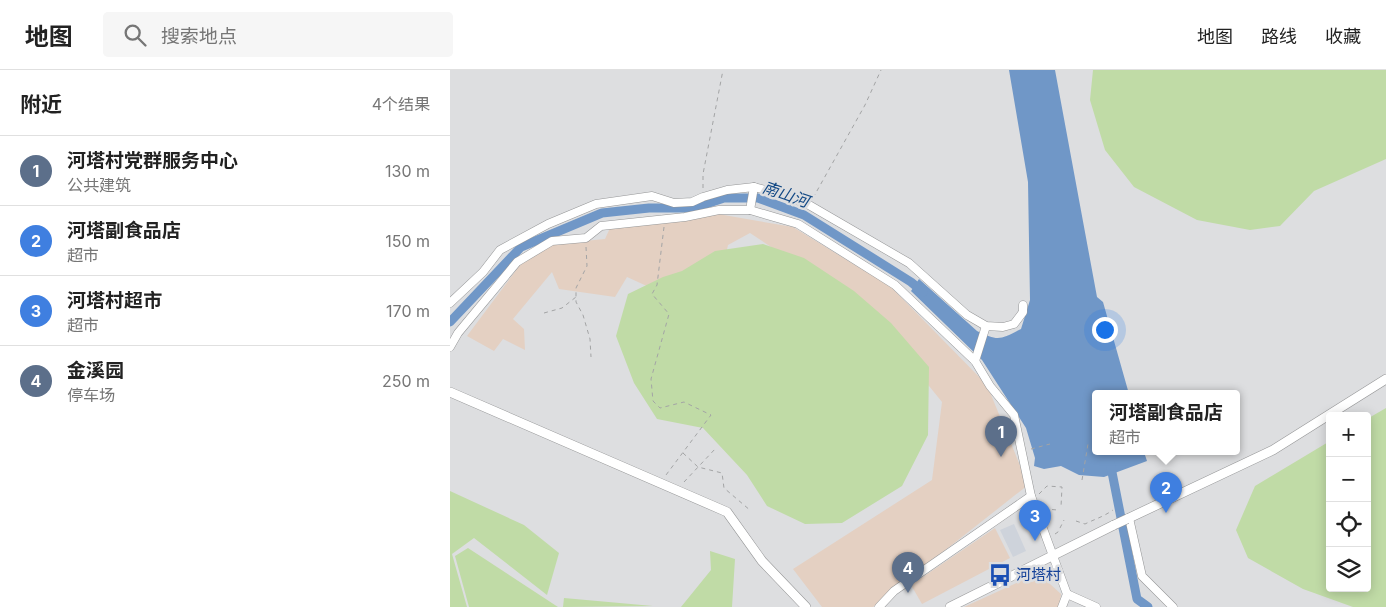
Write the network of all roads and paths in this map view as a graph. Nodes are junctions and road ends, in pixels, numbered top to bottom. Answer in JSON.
{"nodes":[{"id":1,"x":723,"y":70,"type":"edge"},
{"id":2,"x":880,"y":70,"type":"edge"},
{"id":3,"x":754,"y":187,"type":"junction"},
{"id":4,"x":703,"y":197,"type":"junction"},
{"id":5,"x":810,"y":205,"type":"junction"},
{"id":6,"x":750,"y":210,"type":"junction"},
{"id":7,"x":666,"y":219,"type":"junction"},
{"id":8,"x":548,"y":224,"type":"junction"},
{"id":9,"x":586,"y":238,"type":"junction"},
{"id":10,"x":552,"y":241,"type":"junction"},
{"id":11,"x":576,"y":297,"type":"junction"},
{"id":12,"x":450,"y":303,"type":"edge"},
{"id":13,"x":1023,"y":305,"type":"dead end"},
{"id":14,"x":544,"y":313,"type":"dead end"},
{"id":15,"x":986,"y":326,"type":"junction"},
{"id":16,"x":450,"y":347,"type":"edge"},
{"id":17,"x":591,"y":357,"type":"dead end"},
{"id":18,"x":976,"y":361,"type":"junction"},
{"id":19,"x":1386,"y":379,"type":"edge"},
{"id":20,"x":450,"y":392,"type":"edge"},
{"id":21,"x":1050,"y":444,"type":"dead end"},
{"id":22,"x":1088,"y":444,"type":"dead end"},
{"id":23,"x":716,"y":448,"type":"dead end"},
{"id":24,"x":1022,"y":451,"type":"junction"},
{"id":25,"x":683,"y":452,"type":"junction"},
{"id":26,"x":698,"y":467,"type":"junction"},
{"id":27,"x":1082,"y":480,"type":"dead end"},
{"id":28,"x":660,"y":483,"type":"junction"},
{"id":29,"x":676,"y":490,"type":"junction"},
{"id":30,"x":1033,"y":501,"type":"junction"},
{"id":31,"x":1061,"y":507,"type":"dead end"},
{"id":32,"x":1058,"y":510,"type":"dead end"},
{"id":33,"x":1113,"y":510,"type":"dead end"},
{"id":34,"x":751,"y":511,"type":"dead end"},
{"id":35,"x":1128,"y":519,"type":"junction"},
{"id":36,"x":1064,"y":520,"type":"dead end"},
{"id":37,"x":1076,"y":521,"type":"dead end"},
{"id":38,"x":1047,"y":538,"type":"junction"},
{"id":39,"x":1052,"y":556,"type":"junction"},
{"id":40,"x":1067,"y":594,"type":"junction"},
{"id":41,"x":806,"y":607,"type":"edge"},
{"id":42,"x":879,"y":607,"type":"edge"},
{"id":43,"x":950,"y":607,"type":"edge"},
{"id":44,"x":1062,"y":607,"type":"edge"},
{"id":45,"x":1096,"y":607,"type":"edge"},
{"id":46,"x":1172,"y":607,"type":"edge"}],
"edges":[{"from":1,"to":4,"type":"path"},
{"from":2,"to":5,"type":"path"},
{"from":3,"to":4,"type":"street"},
{"from":3,"to":5,"type":"street"},
{"from":3,"to":6,"type":"street"},
{"from":4,"to":8,"type":"street"},
{"from":5,"to":15,"type":"street"},
{"from":6,"to":7,"type":"street"},
{"from":6,"to":18,"type":"street"},
{"from":7,"to":9,"type":"street"},
{"from":7,"to":25,"type":"path"},
{"from":8,"to":10,"type":"street"},
{"from":8,"to":12,"type":"street"},
{"from":9,"to":10,"type":"street"},
{"from":9,"to":11,"type":"path"},
{"from":10,"to":16,"type":"street"},
{"from":11,"to":14,"type":"path"},
{"from":11,"to":17,"type":"path"},
{"from":13,"to":15,"type":"street"},
{"from":15,"to":18,"type":"street"},
{"from":18,"to":24,"type":"street"},
{"from":19,"to":35,"type":"street"},
{"from":20,"to":28,"type":"street"},
{"from":21,"to":24,"type":"path"},
{"from":22,"to":27,"type":"path"},
{"from":23,"to":26,"type":"path"},
{"from":24,"to":30,"type":"street"},
{"from":25,"to":26,"type":"path"},
{"from":25,"to":28,"type":"path"},
{"from":26,"to":29,"type":"path"},
{"from":26,"to":34,"type":"path"},
{"from":28,"to":29,"type":"street"},
{"from":29,"to":41,"type":"street"},
{"from":30,"to":31,"type":"path"},
{"from":30,"to":32,"type":"path"},
{"from":30,"to":38,"type":"street"},
{"from":30,"to":42,"type":"street"},
{"from":33,"to":37,"type":"path"},
{"from":35,"to":39,"type":"street","bridge":true},
{"from":35,"to":46,"type":"street"},
{"from":36,"to":38,"type":"path"},
{"from":38,"to":39,"type":"street"},
{"from":39,"to":40,"type":"street"},
{"from":39,"to":43,"type":"street"},
{"from":40,"to":44,"type":"street"},
{"from":40,"to":45,"type":"street"}]}
